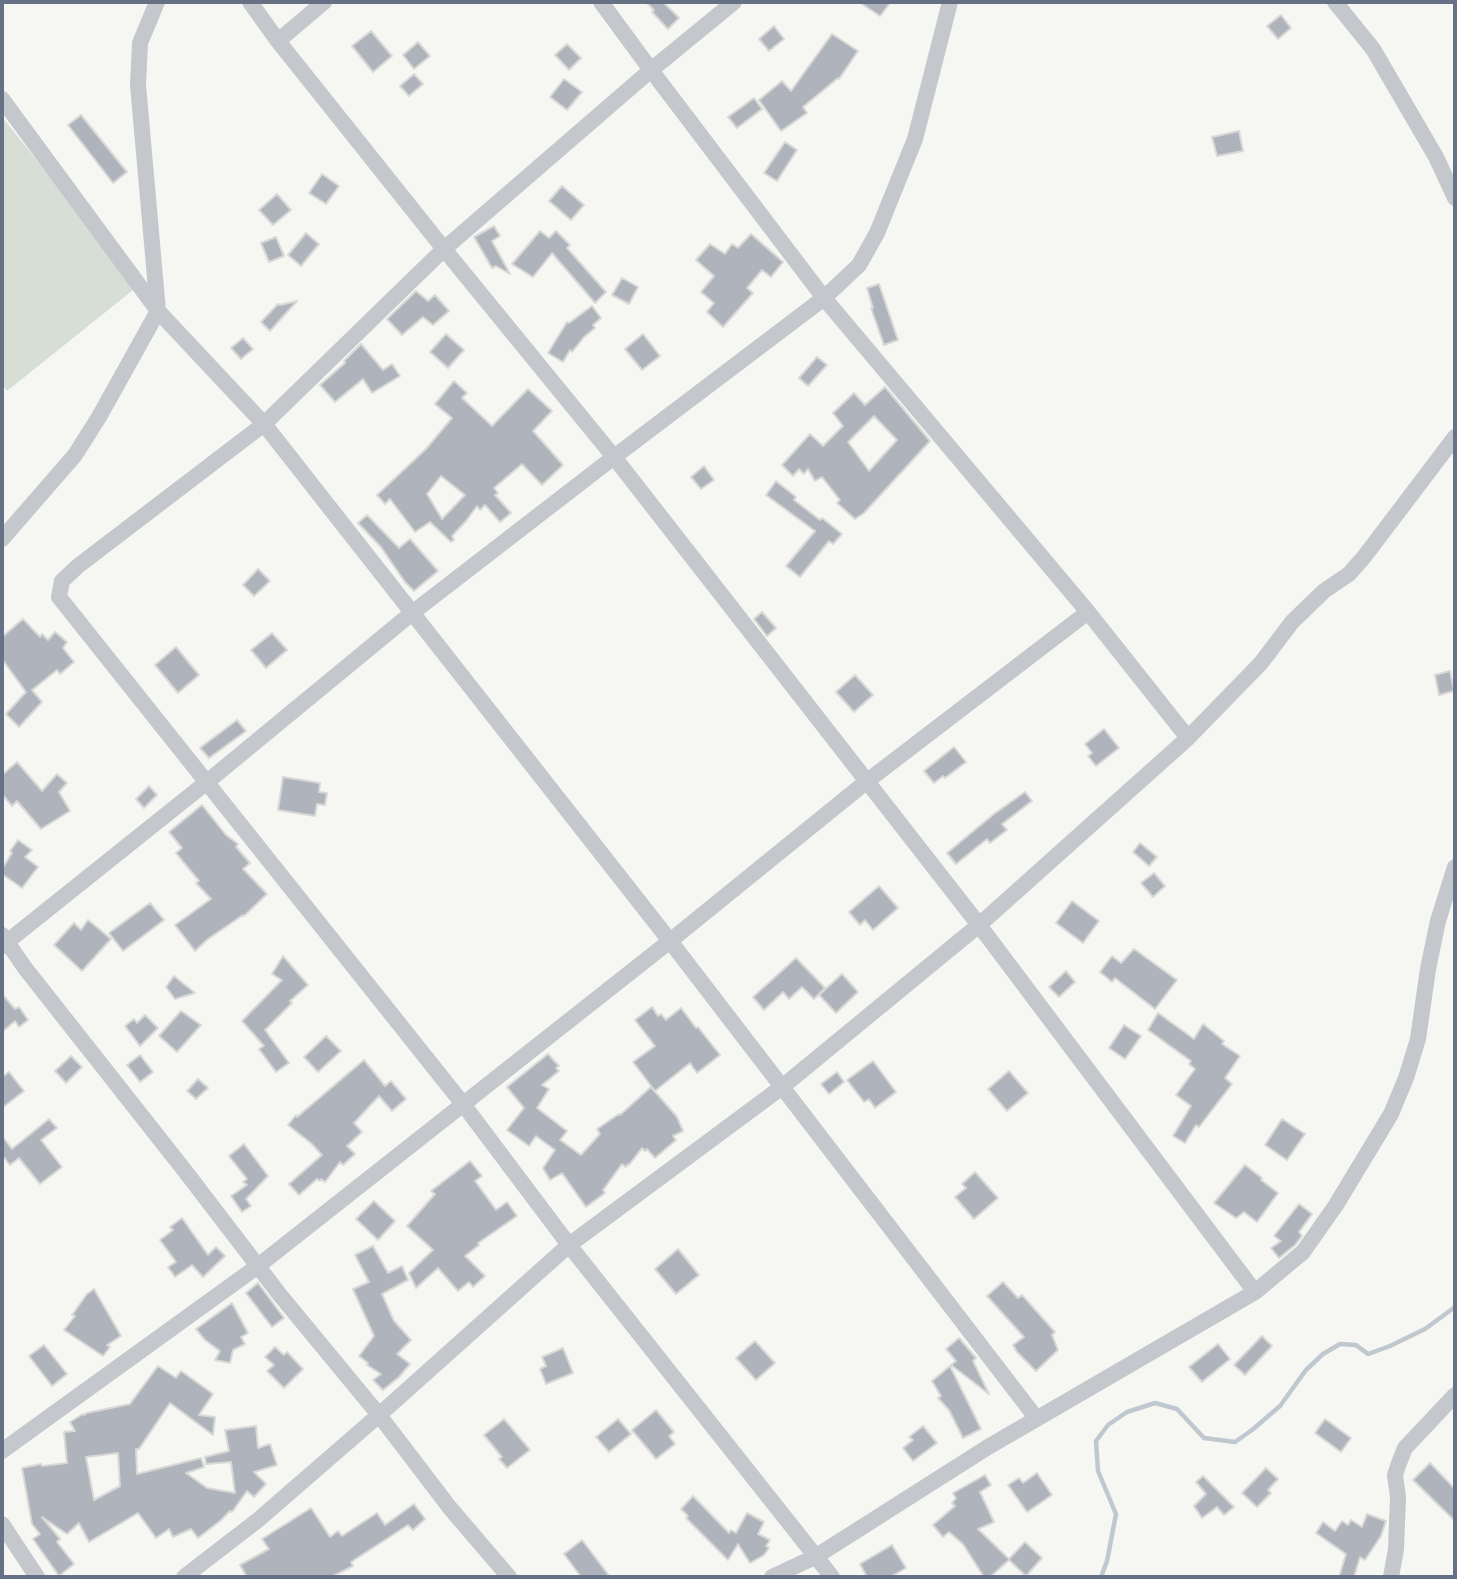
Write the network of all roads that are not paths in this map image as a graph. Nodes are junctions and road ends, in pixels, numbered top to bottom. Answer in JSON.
{"nodes":[{"id":1,"x":157,"y":2,"type":"edge"},
{"id":2,"x":250,"y":2,"type":"edge"},
{"id":3,"x":324,"y":2,"type":"edge"},
{"id":4,"x":601,"y":2,"type":"edge"},
{"id":5,"x":734,"y":2,"type":"edge"},
{"id":6,"x":950,"y":2,"type":"edge"},
{"id":7,"x":1335,"y":2,"type":"edge"},
{"id":8,"x":278,"y":41,"type":"junction"},
{"id":9,"x":651,"y":70,"type":"junction"},
{"id":10,"x":2,"y":99,"type":"edge"},
{"id":11,"x":1455,"y":198,"type":"edge"},
{"id":12,"x":444,"y":249,"type":"junction"},
{"id":13,"x":824,"y":298,"type":"junction"},
{"id":14,"x":158,"y":312,"type":"junction"},
{"id":15,"x":264,"y":424,"type":"junction"},
{"id":16,"x":1455,"y":437,"type":"edge"},
{"id":17,"x":614,"y":457,"type":"junction"},
{"id":18,"x":2,"y":539,"type":"edge"},
{"id":19,"x":1088,"y":612,"type":"junction"},
{"id":20,"x":412,"y":613,"type":"junction"},
{"id":21,"x":1188,"y":738,"type":"junction"},
{"id":22,"x":207,"y":782,"type":"junction"},
{"id":23,"x":866,"y":782,"type":"junction"},
{"id":24,"x":1455,"y":867,"type":"edge"},
{"id":25,"x":979,"y":925,"type":"junction"},
{"id":26,"x":3,"y":941,"type":"edge"},
{"id":27,"x":670,"y":941,"type":"junction"},
{"id":28,"x":782,"y":1087,"type":"junction"},
{"id":29,"x":463,"y":1104,"type":"junction"},
{"id":30,"x":569,"y":1245,"type":"junction"},
{"id":31,"x":258,"y":1266,"type":"junction"},
{"id":32,"x":1255,"y":1292,"type":"junction"},
{"id":33,"x":1455,"y":1395,"type":"edge"},
{"id":34,"x":379,"y":1415,"type":"junction"},
{"id":35,"x":1037,"y":1419,"type":"junction"},
{"id":36,"x":2,"y":1451,"type":"edge"},
{"id":37,"x":2,"y":1524,"type":"edge"},
{"id":38,"x":815,"y":1556,"type":"junction"},
{"id":39,"x":37,"y":1577,"type":"edge"},
{"id":40,"x":184,"y":1577,"type":"edge"},
{"id":41,"x":509,"y":1577,"type":"edge"},
{"id":42,"x":772,"y":1577,"type":"edge"},
{"id":43,"x":832,"y":1577,"type":"edge"},
{"id":44,"x":1391,"y":1577,"type":"edge"}],
"edges":[{"from":1,"to":14,"type":"street"},
{"from":2,"to":8,"type":"street"},
{"from":3,"to":8,"type":"street"},
{"from":4,"to":9,"type":"street"},
{"from":5,"to":9,"type":"street"},
{"from":6,"to":13,"type":"street"},
{"from":7,"to":11,"type":"street"},
{"from":8,"to":12,"type":"street"},
{"from":9,"to":12,"type":"street"},
{"from":9,"to":13,"type":"street"},
{"from":10,"to":14,"type":"street"},
{"from":12,"to":15,"type":"street"},
{"from":12,"to":17,"type":"street"},
{"from":13,"to":17,"type":"street"},
{"from":13,"to":19,"type":"street"},
{"from":14,"to":15,"type":"street"},
{"from":14,"to":18,"type":"street"},
{"from":15,"to":20,"type":"street"},
{"from":15,"to":22,"type":"street"},
{"from":16,"to":21,"type":"street"},
{"from":17,"to":20,"type":"street"},
{"from":17,"to":23,"type":"street"},
{"from":19,"to":21,"type":"street"},
{"from":19,"to":23,"type":"street"},
{"from":20,"to":22,"type":"street"},
{"from":20,"to":27,"type":"street"},
{"from":21,"to":25,"type":"street"},
{"from":22,"to":26,"type":"street"},
{"from":22,"to":29,"type":"street"},
{"from":23,"to":25,"type":"street"},
{"from":23,"to":27,"type":"street"},
{"from":24,"to":32,"type":"street"},
{"from":25,"to":28,"type":"street"},
{"from":25,"to":32,"type":"street"},
{"from":26,"to":31,"type":"street"},
{"from":27,"to":28,"type":"street"},
{"from":27,"to":29,"type":"street"},
{"from":28,"to":30,"type":"street"},
{"from":28,"to":35,"type":"street"},
{"from":29,"to":30,"type":"street"},
{"from":29,"to":31,"type":"street"},
{"from":30,"to":34,"type":"street"},
{"from":30,"to":38,"type":"street"},
{"from":31,"to":34,"type":"street"},
{"from":31,"to":36,"type":"street"},
{"from":32,"to":35,"type":"street"},
{"from":33,"to":44,"type":"street"},
{"from":34,"to":40,"type":"street"},
{"from":34,"to":41,"type":"street"},
{"from":35,"to":38,"type":"street"},
{"from":37,"to":39,"type":"street"},
{"from":38,"to":42,"type":"street"},
{"from":38,"to":43,"type":"street"}]}
